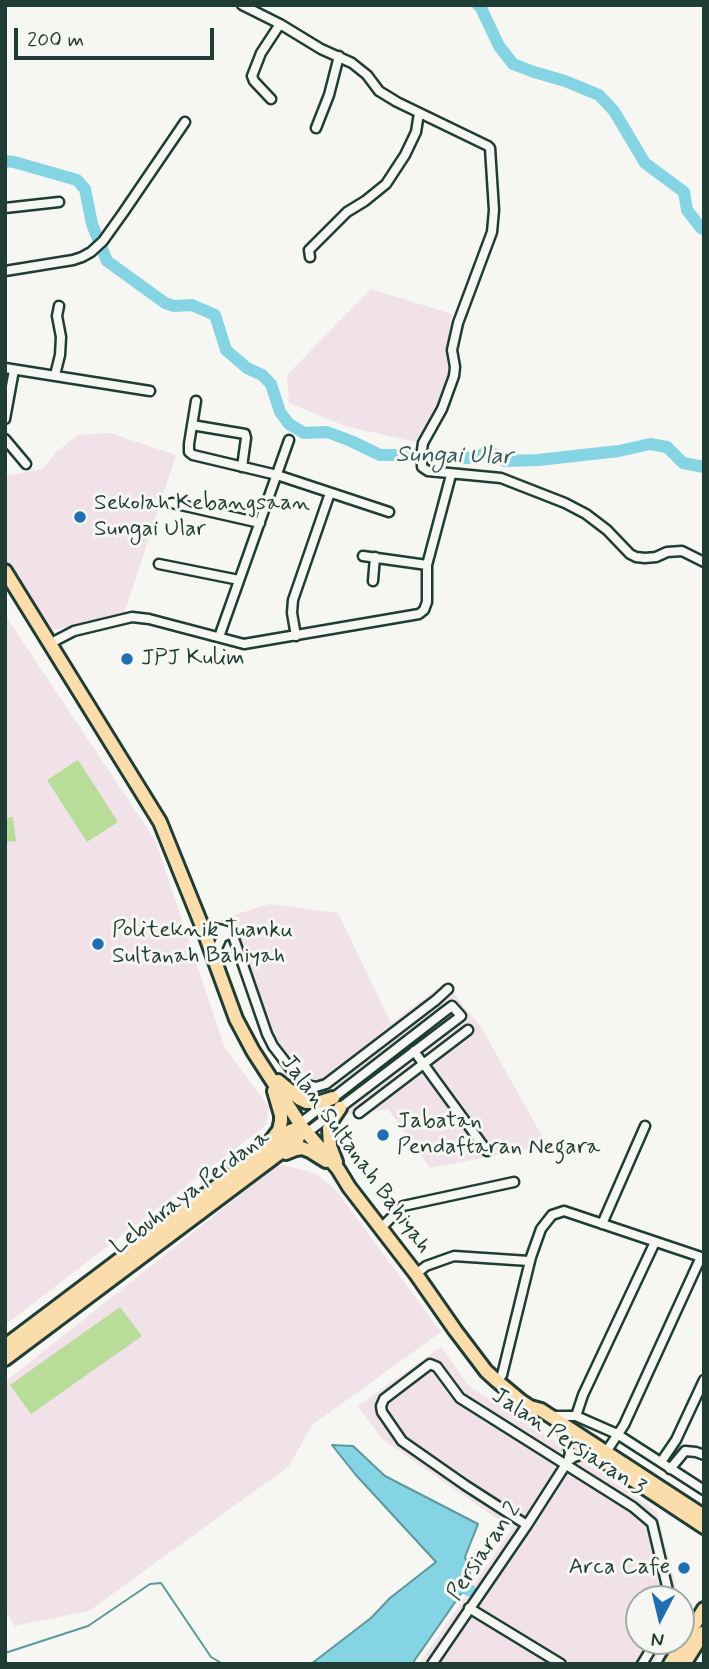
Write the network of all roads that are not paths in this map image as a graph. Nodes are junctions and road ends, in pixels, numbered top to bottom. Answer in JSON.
{"nodes":[{"id":1,"x":242,"y":5,"type":"edge"},
{"id":2,"x":280,"y":24,"type":"junction"},
{"id":3,"x":339,"y":57,"type":"junction"},
{"id":4,"x":271,"y":99,"type":"dead end"},
{"id":5,"x":419,"y":113,"type":"junction"},
{"id":6,"x":185,"y":122,"type":"dead end"},
{"id":7,"x":316,"y":128,"type":"dead end"},
{"id":8,"x":59,"y":202,"type":"dead end"},
{"id":9,"x":5,"y":208,"type":"edge"},
{"id":10,"x":310,"y":257,"type":"dead end"},
{"id":11,"x":5,"y":271,"type":"edge"},
{"id":12,"x":59,"y":306,"type":"dead end"},
{"id":13,"x":10,"y":369,"type":"edge"},
{"id":14,"x":55,"y":375,"type":"junction"},
{"id":15,"x":150,"y":391,"type":"dead end"},
{"id":16,"x":196,"y":401,"type":"dead end"},
{"id":17,"x":5,"y":419,"type":"edge"},
{"id":18,"x":192,"y":425,"type":"junction"},
{"id":19,"x":5,"y":439,"type":"edge"},
{"id":20,"x":289,"y":440,"type":"dead end"},
{"id":21,"x":26,"y":464,"type":"dead end"},
{"id":22,"x":242,"y":467,"type":"junction"},
{"id":23,"x":277,"y":475,"type":"junction"},
{"id":24,"x":451,"y":475,"type":"junction"},
{"id":25,"x":330,"y":493,"type":"junction"},
{"id":26,"x":172,"y":503,"type":"dead end"},
{"id":27,"x":388,"y":512,"type":"dead end"},
{"id":28,"x":260,"y":523,"type":"junction"},
{"id":29,"x":363,"y":556,"type":"dead end"},
{"id":30,"x":375,"y":558,"type":"junction"},
{"id":31,"x":704,"y":562,"type":"edge"},
{"id":32,"x":159,"y":564,"type":"dead end"},
{"id":33,"x":427,"y":565,"type":"junction"},
{"id":34,"x":5,"y":571,"type":"edge"},
{"id":35,"x":239,"y":580,"type":"junction"},
{"id":36,"x":373,"y":581,"type":"dead end"},
{"id":37,"x":296,"y":636,"type":"junction"},
{"id":38,"x":219,"y":637,"type":"junction"},
{"id":39,"x":49,"y":644,"type":"junction"},
{"id":40,"x":202,"y":926,"type":"junction"},
{"id":41,"x":232,"y":933,"type":"junction"},
{"id":42,"x":215,"y":963,"type":"junction"},
{"id":43,"x":448,"y":989,"type":"dead end"},
{"id":44,"x":436,"y":1000,"type":"junction"},
{"id":45,"x":444,"y":1012,"type":"junction"},
{"id":46,"x":468,"y":1030,"type":"dead end"},
{"id":47,"x":414,"y":1051,"type":"junction"},
{"id":48,"x":423,"y":1064,"type":"junction"},
{"id":49,"x":267,"y":1072,"type":"junction"},
{"id":50,"x":336,"y":1103,"type":"junction"},
{"id":51,"x":359,"y":1113,"type":"dead end"},
{"id":52,"x":645,"y":1126,"type":"dead end"},
{"id":53,"x":299,"y":1131,"type":"junction"},
{"id":54,"x":486,"y":1152,"type":"dead end"},
{"id":55,"x":259,"y":1162,"type":"junction"},
{"id":56,"x":338,"y":1169,"type":"junction"},
{"id":57,"x":248,"y":1175,"type":"junction"},
{"id":58,"x":513,"y":1182,"type":"dead end"},
{"id":59,"x":174,"y":1218,"type":"junction"},
{"id":60,"x":601,"y":1224,"type":"junction"},
{"id":61,"x":381,"y":1228,"type":"junction"},
{"id":62,"x":655,"y":1242,"type":"junction"},
{"id":63,"x":151,"y":1248,"type":"junction"},
{"id":64,"x":702,"y":1258,"type":"edge"},
{"id":65,"x":529,"y":1261,"type":"junction"},
{"id":66,"x":416,"y":1274,"type":"junction"},
{"id":67,"x":5,"y":1346,"type":"edge"},
{"id":68,"x":5,"y":1359,"type":"edge"},
{"id":69,"x":704,"y":1380,"type":"edge"},
{"id":70,"x":497,"y":1381,"type":"junction"},
{"id":71,"x":530,"y":1406,"type":"junction"},
{"id":72,"x":551,"y":1416,"type":"junction"},
{"id":73,"x":576,"y":1416,"type":"junction"},
{"id":74,"x":563,"y":1433,"type":"junction"},
{"id":75,"x":617,"y":1434,"type":"junction"},
{"id":76,"x":601,"y":1454,"type":"junction"},
{"id":77,"x":704,"y":1455,"type":"edge"},
{"id":78,"x":660,"y":1462,"type":"junction"},
{"id":79,"x":567,"y":1463,"type":"junction"},
{"id":80,"x":670,"y":1469,"type":"junction"},
{"id":81,"x":704,"y":1490,"type":"edge"},
{"id":82,"x":704,"y":1516,"type":"edge"},
{"id":83,"x":527,"y":1525,"type":"junction"},
{"id":84,"x":704,"y":1527,"type":"edge"},
{"id":85,"x":667,"y":1585,"type":"edge"},
{"id":86,"x":469,"y":1608,"type":"junction"},
{"id":87,"x":704,"y":1609,"type":"edge"},
{"id":88,"x":704,"y":1632,"type":"edge"},
{"id":89,"x":437,"y":1662,"type":"edge"},
{"id":90,"x":561,"y":1664,"type":"edge"},
{"id":91,"x":670,"y":1664,"type":"edge"},
{"id":92,"x":684,"y":1664,"type":"edge"}],
"edges":[{"from":1,"to":2,"type":"street"},
{"from":2,"to":3,"type":"street"},
{"from":2,"to":4,"type":"street"},
{"from":3,"to":5,"type":"street"},
{"from":3,"to":7,"type":"street"},
{"from":5,"to":10,"type":"street"},
{"from":5,"to":24,"type":"street"},
{"from":6,"to":11,"type":"street"},
{"from":8,"to":9,"type":"street"},
{"from":12,"to":14,"type":"street"},
{"from":13,"to":14,"type":"street"},
{"from":13,"to":17,"type":"street"},
{"from":14,"to":15,"type":"street"},
{"from":16,"to":18,"type":"street"},
{"from":18,"to":22,"type":"street"},
{"from":18,"to":22,"type":"street"},
{"from":19,"to":21,"type":"street"},
{"from":20,"to":23,"type":"street"},
{"from":22,"to":23,"type":"street"},
{"from":23,"to":25,"type":"street"},
{"from":23,"to":28,"type":"street"},
{"from":24,"to":31,"type":"street"},
{"from":24,"to":33,"type":"street"},
{"from":25,"to":27,"type":"street"},
{"from":25,"to":37,"type":"street"},
{"from":26,"to":28,"type":"street"},
{"from":28,"to":35,"type":"street"},
{"from":29,"to":30,"type":"street"},
{"from":30,"to":33,"type":"street"},
{"from":30,"to":36,"type":"street"},
{"from":32,"to":35,"type":"street"},
{"from":33,"to":37,"type":"street"},
{"from":34,"to":39,"type":"main road","name":"Jalan Sultanah Bahiyah"},
{"from":35,"to":38,"type":"street"},
{"from":37,"to":38,"type":"street"},
{"from":38,"to":39,"type":"street"},
{"from":39,"to":40,"type":"main road","name":"Jalan Sultanah Bahiyah"},
{"from":40,"to":41,"type":"street"},
{"from":40,"to":42,"type":"main road","name":"Jalan Sultanah Bahiyah"},
{"from":41,"to":42,"type":"street"},
{"from":41,"to":44,"type":"street"},
{"from":42,"to":49,"type":"main road","name":"Jalan Sultanah Bahiyah"},
{"from":43,"to":44,"type":"street"},
{"from":44,"to":45,"type":"street"},
{"from":45,"to":47,"type":"street"},
{"from":45,"to":50,"type":"street"},
{"from":46,"to":48,"type":"street"},
{"from":47,"to":48,"type":"street"},
{"from":47,"to":50,"type":"street"},
{"from":48,"to":51,"type":"street"},
{"from":48,"to":54,"type":"street"},
{"from":49,"to":50,"type":"main road"},
{"from":49,"to":53,"type":"main road","name":"Jalan Sultanah Bahiyah"},
{"from":49,"to":55,"type":"main road"},
{"from":50,"to":53,"type":"street"},
{"from":50,"to":56,"type":"main road"},
{"from":52,"to":60,"type":"street"},
{"from":53,"to":55,"type":"main road","name":"Lebuhraya Perdana"},
{"from":53,"to":56,"type":"main road","name":"Jalan Sultanah Bahiyah"},
{"from":55,"to":56,"type":"main road"},
{"from":55,"to":57,"type":"main road","name":"Lebuhraya Perdana"},
{"from":55,"to":59,"type":"main road","name":"Lebuhraya Perdana"},
{"from":56,"to":61,"type":"main road","name":"Jalan Sultanah Bahiyah"},
{"from":57,"to":59,"type":"main road"},
{"from":57,"to":63,"type":"main road","name":"Lebuhraya Perdana"},
{"from":58,"to":61,"type":"street"},
{"from":59,"to":63,"type":"main road"},
{"from":59,"to":67,"type":"main road","name":"Lebuhraya Perdana"},
{"from":60,"to":62,"type":"street"},
{"from":60,"to":65,"type":"street"},
{"from":61,"to":66,"type":"main road","name":"Jalan Sultanah Bahiyah"},
{"from":62,"to":64,"type":"street"},
{"from":62,"to":73,"type":"street"},
{"from":63,"to":68,"type":"main road","name":"Lebuhraya Perdana"},
{"from":64,"to":75,"type":"street"},
{"from":65,"to":66,"type":"street"},
{"from":65,"to":70,"type":"street"},
{"from":66,"to":70,"type":"main road","name":"Jalan Sultanah Bahiyah"},
{"from":69,"to":78,"type":"street"},
{"from":70,"to":71,"type":"main road","name":"Jalan Sultanah Bahiyah"},
{"from":71,"to":72,"type":"main road","name":"Jalan Sultanah Bahiyah"},
{"from":71,"to":74,"type":"main road","name":"Jalan Sultanah Bahiyah"},
{"from":72,"to":73,"type":"street"},
{"from":72,"to":76,"type":"main road","name":"Jalan Sultanah Bahiyah"},
{"from":73,"to":75,"type":"street"},
{"from":74,"to":76,"type":"main road","name":"Jalan Sultanah Bahiyah"},
{"from":74,"to":79,"type":"street"},
{"from":75,"to":76,"type":"street"},
{"from":75,"to":78,"type":"street"},
{"from":76,"to":79,"type":"street"},
{"from":76,"to":82,"type":"main road","name":"Jalan Sultanah Bahiyah"},
{"from":76,"to":84,"type":"main road","name":"Jalan Sultanah Bahiyah"},
{"from":77,"to":80,"type":"street"},
{"from":78,"to":80,"type":"street"},
{"from":79,"to":83,"type":"street","name":"Persiaran 2"},
{"from":79,"to":83,"type":"street","name":"Jalan Persiaran 3"},
{"from":79,"to":85,"type":"street","name":"Jalan Persiaran 3"},
{"from":80,"to":81,"type":"street"},
{"from":83,"to":86,"type":"street","name":"Persiaran 2"},
{"from":86,"to":89,"type":"street","name":"Persiaran 2"},
{"from":86,"to":90,"type":"street"},
{"from":87,"to":91,"type":"main road"},
{"from":88,"to":92,"type":"main road"}]}
